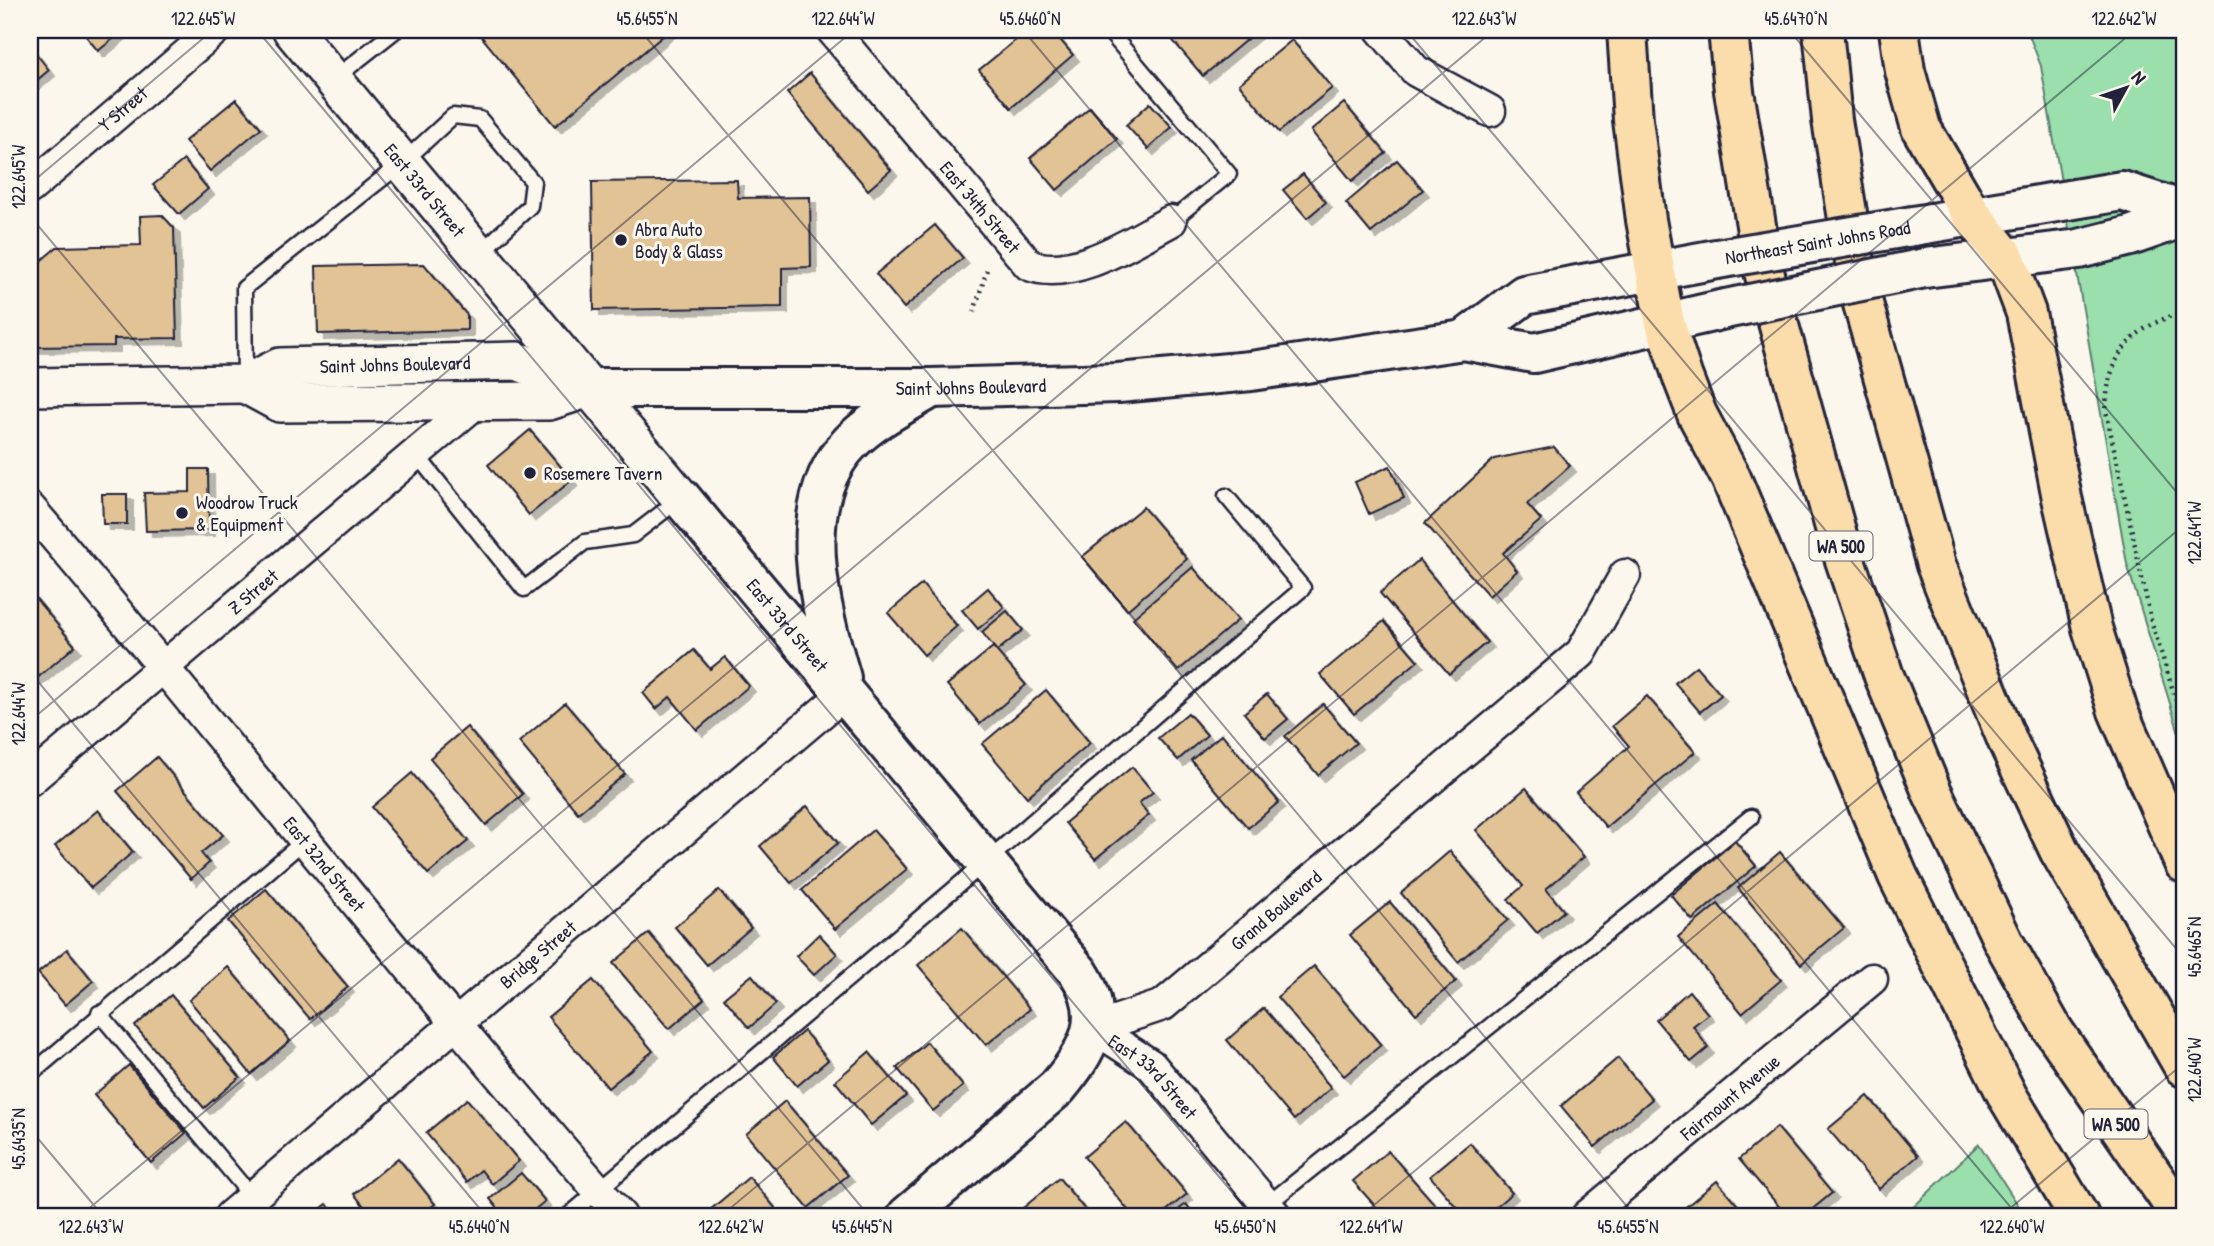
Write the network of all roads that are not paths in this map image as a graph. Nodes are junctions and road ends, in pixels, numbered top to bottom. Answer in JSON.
{"nodes":[{"id":1,"x":215,"y":30,"type":"edge"},
{"id":2,"x":292,"y":30,"type":"edge"},
{"id":3,"x":396,"y":30,"type":"edge"},
{"id":4,"x":832,"y":30,"type":"edge"},
{"id":5,"x":1108,"y":30,"type":"edge"},
{"id":6,"x":1381,"y":30,"type":"edge"},
{"id":7,"x":1627,"y":30,"type":"edge"},
{"id":8,"x":1728,"y":30,"type":"edge"},
{"id":9,"x":1823,"y":30,"type":"edge"},
{"id":10,"x":1899,"y":30,"type":"edge"},
{"id":11,"x":333,"y":80,"type":"junction"},
{"id":12,"x":1490,"y":111,"type":"dead end"},
{"id":13,"x":402,"y":163,"type":"junction"},
{"id":14,"x":30,"y":188,"type":"edge"},
{"id":15,"x":2184,"y":211,"type":"edge"},
{"id":16,"x":1972,"y":215,"type":"junction"},
{"id":17,"x":2184,"y":217,"type":"edge"},
{"id":18,"x":1171,"y":221,"type":"joint"},
{"id":19,"x":478,"y":255,"type":"junction"},
{"id":20,"x":2005,"y":257,"type":"junction"},
{"id":21,"x":1655,"y":270,"type":"junction"},
{"id":22,"x":1665,"y":323,"type":"junction"},
{"id":23,"x":1464,"y":340,"type":"junction"},
{"id":24,"x":1349,"y":357,"type":"joint"},
{"id":25,"x":245,"y":384,"type":"junction"},
{"id":26,"x":30,"y":387,"type":"edge"},
{"id":27,"x":589,"y":388,"type":"junction"},
{"id":28,"x":930,"y":388,"type":"junction"},
{"id":29,"x":477,"y":402,"type":"junction"},
{"id":30,"x":416,"y":454,"type":"junction"},
{"id":31,"x":1226,"y":496,"type":"dead end"},
{"id":32,"x":681,"y":498,"type":"junction"},
{"id":33,"x":30,"y":508,"type":"edge"},
{"id":34,"x":1625,"y":575,"type":"dead end"},
{"id":35,"x":164,"y":665,"type":"junction"},
{"id":36,"x":845,"y":693,"type":"junction"},
{"id":37,"x":30,"y":780,"type":"edge"},
{"id":38,"x":1751,"y":817,"type":"dead end"},
{"id":39,"x":305,"y":840,"type":"junction"},
{"id":40,"x":985,"y":863,"type":"junction"},
{"id":41,"x":2184,"y":863,"type":"edge"},
{"id":42,"x":1872,"y":979,"type":"dead end"},
{"id":43,"x":99,"y":1013,"type":"junction"},
{"id":44,"x":455,"y":1026,"type":"junction"},
{"id":45,"x":1094,"y":1028,"type":"junction"},
{"id":46,"x":2184,"y":1067,"type":"edge"},
{"id":47,"x":30,"y":1075,"type":"edge"},
{"id":48,"x":598,"y":1190,"type":"junction"},
{"id":49,"x":252,"y":1197,"type":"junction"},
{"id":50,"x":1265,"y":1212,"type":"edge"},
{"id":51,"x":230,"y":1216,"type":"edge"},
{"id":52,"x":568,"y":1216,"type":"edge"},
{"id":53,"x":621,"y":1216,"type":"edge"},
{"id":54,"x":907,"y":1216,"type":"edge"},
{"id":55,"x":1587,"y":1216,"type":"edge"},
{"id":56,"x":2079,"y":1216,"type":"edge"},
{"id":57,"x":2181,"y":1216,"type":"edge"}],
"edges":[{"from":1,"to":14,"type":"street","name":"Y Street"},
{"from":2,"to":11,"type":"street","name":"East 33rd Street"},
{"from":3,"to":11,"type":"lane"},
{"from":4,"to":18,"type":"street","name":"East 34th Street"},
{"from":5,"to":18,"type":"lane"},
{"from":6,"to":12,"type":"street"},
{"from":7,"to":21,"type":"highway"},
{"from":8,"to":57,"type":"highway","number":"WA 500","bridge":true},
{"from":9,"to":46,"type":"highway"},
{"from":10,"to":16,"type":"highway"},
{"from":11,"to":13,"type":"street","name":"East 33rd Street"},
{"from":13,"to":19,"type":"street","name":"East 33rd Street"},
{"from":13,"to":19,"type":"lane"},
{"from":13,"to":25,"type":"lane"},
{"from":15,"to":16,"type":"main road","name":"Northeast Saint Johns Road"},
{"from":16,"to":20,"type":"highway"},
{"from":16,"to":21,"type":"main road","name":"Northeast Saint Johns Road","bridge":true},
{"from":17,"to":20,"type":"main road","name":"Northeast Saint Johns Road"},
{"from":19,"to":27,"type":"street","name":"East 33rd Street"},
{"from":20,"to":22,"type":"main road","name":"Northeast Saint Johns Road","bridge":true},
{"from":20,"to":41,"type":"highway"},
{"from":21,"to":22,"type":"highway"},
{"from":21,"to":23,"type":"main road","name":"Northeast Saint Johns Road"},
{"from":22,"to":23,"type":"main road","name":"Northeast Saint Johns Road"},
{"from":22,"to":56,"type":"highway"},
{"from":23,"to":24,"type":"main road","name":"Northeast Saint Johns Road"},
{"from":24,"to":28,"type":"main road","name":"Saint Johns Boulevard"},
{"from":25,"to":26,"type":"street","name":"Saint Johns Boulevard"},
{"from":25,"to":27,"type":"street","name":"Saint Johns Boulevard"},
{"from":25,"to":29,"type":"street","name":"Saint Johns Boulevard"},
{"from":27,"to":28,"type":"main road","name":"Saint Johns Boulevard"},
{"from":27,"to":29,"type":"street","name":"Saint Johns Boulevard"},
{"from":27,"to":32,"type":"street","name":"East 33rd Street"},
{"from":28,"to":36,"type":"main road"},
{"from":29,"to":30,"type":"street","name":"Z Street"},
{"from":30,"to":32,"type":"lane"},
{"from":30,"to":35,"type":"street","name":"Z Street"},
{"from":31,"to":40,"type":"lane"},
{"from":32,"to":36,"type":"main road","name":"East 33rd Street"},
{"from":33,"to":35,"type":"street","name":"East 32nd Street"},
{"from":34,"to":45,"type":"street","name":"Grand Boulevard"},
{"from":35,"to":37,"type":"street","name":"Z Street"},
{"from":35,"to":39,"type":"street","name":"East 32nd Street"},
{"from":36,"to":40,"type":"main road","name":"East 33rd Street"},
{"from":36,"to":44,"type":"street","name":"Bridge Street"},
{"from":38,"to":50,"type":"lane"},
{"from":39,"to":43,"type":"lane"},
{"from":39,"to":44,"type":"street","name":"East 32nd Street"},
{"from":40,"to":45,"type":"main road","name":"East 33rd Street"},
{"from":40,"to":48,"type":"lane"},
{"from":42,"to":55,"type":"street","name":"Fairmount Avenue"},
{"from":43,"to":47,"type":"lane"},
{"from":43,"to":49,"type":"lane"},
{"from":44,"to":48,"type":"street","name":"East 32nd Street"},
{"from":44,"to":49,"type":"street","name":"Bridge Street"},
{"from":45,"to":50,"type":"street","name":"East 33rd Street"},
{"from":45,"to":54,"type":"main road"},
{"from":48,"to":52,"type":"lane"},
{"from":48,"to":53,"type":"street","name":"East 32nd Street"},
{"from":49,"to":51,"type":"street","name":"Bridge Street"}]}
